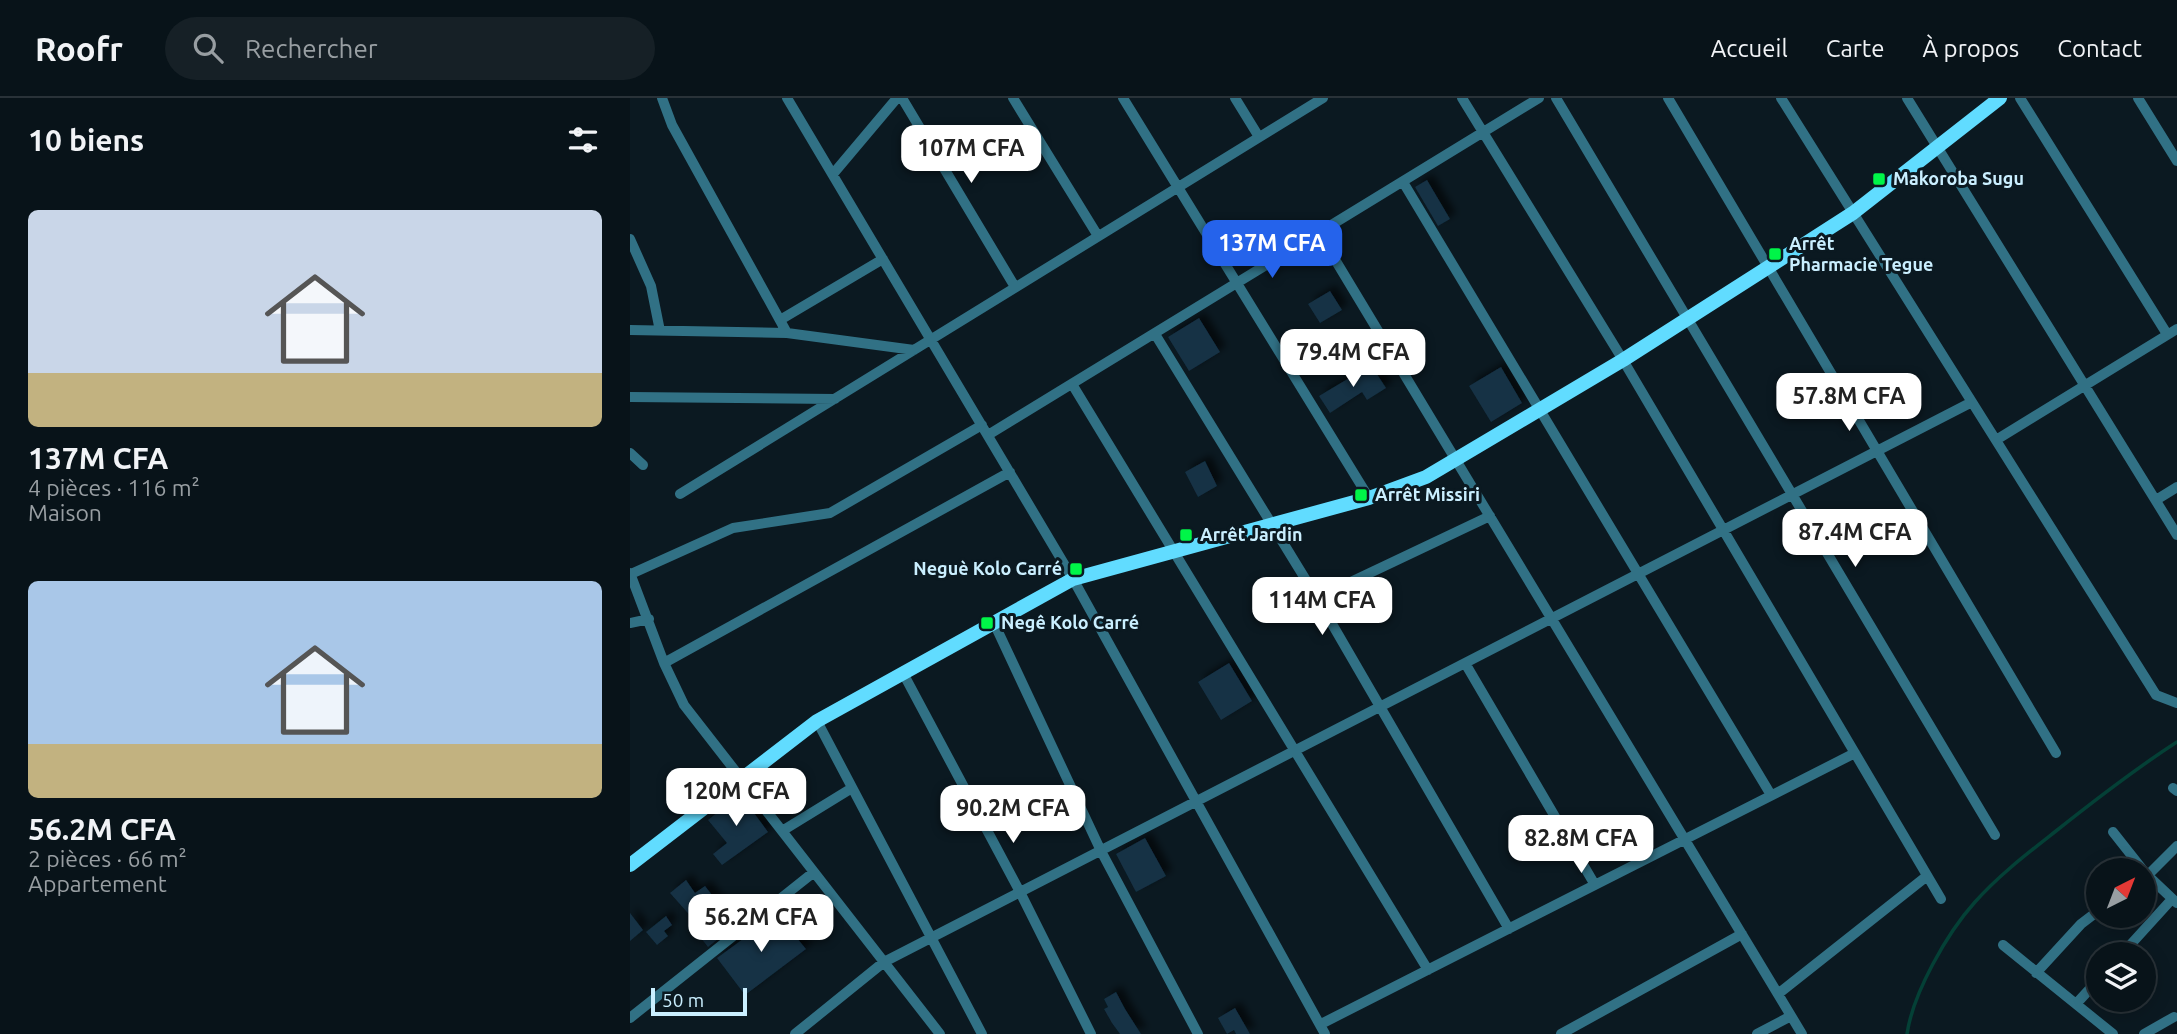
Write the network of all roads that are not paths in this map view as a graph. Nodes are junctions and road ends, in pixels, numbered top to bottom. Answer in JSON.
{"nodes":[{"id":1,"x":662,"y":98,"type":"edge"},
{"id":2,"x":787,"y":98,"type":"edge"},
{"id":3,"x":900,"y":98,"type":"edge"},
{"id":4,"x":1013,"y":98,"type":"edge"},
{"id":5,"x":1123,"y":98,"type":"edge"},
{"id":6,"x":1235,"y":98,"type":"edge"},
{"id":7,"x":1323,"y":98,"type":"edge"},
{"id":8,"x":1462,"y":98,"type":"edge"},
{"id":9,"x":1539,"y":98,"type":"edge"},
{"id":10,"x":1556,"y":98,"type":"edge"},
{"id":11,"x":1668,"y":98,"type":"edge"},
{"id":12,"x":1781,"y":98,"type":"edge"},
{"id":13,"x":1907,"y":98,"type":"edge"},
{"id":14,"x":2000,"y":98,"type":"edge"},
{"id":15,"x":2020,"y":98,"type":"edge"},
{"id":16,"x":2138,"y":98,"type":"edge"},
{"id":17,"x":1483,"y":132,"type":"junction"},
{"id":18,"x":1259,"y":137,"type":"junction"},
{"id":19,"x":1937,"y":147,"type":"junction"},
{"id":20,"x":2177,"y":161,"type":"edge"},
{"id":21,"x":833,"y":174,"type":"junction"},
{"id":22,"x":1403,"y":182,"type":"junction"},
{"id":23,"x":1178,"y":187,"type":"junction"},
{"id":24,"x":1853,"y":213,"type":"junction"},
{"id":25,"x":1319,"y":233,"type":"junction"},
{"id":26,"x":1098,"y":236,"type":"junction"},
{"id":27,"x":630,"y":239,"type":"edge"},
{"id":28,"x":883,"y":259,"type":"junction"},
{"id":29,"x":1769,"y":267,"type":"junction"},
{"id":30,"x":1237,"y":283,"type":"junction"},
{"id":31,"x":1015,"y":287,"type":"junction"},
{"id":32,"x":1688,"y":319,"type":"junction"},
{"id":33,"x":780,"y":320,"type":"junction"},
{"id":34,"x":2177,"y":328,"type":"edge"},
{"id":35,"x":630,"y":330,"type":"edge"},
{"id":36,"x":660,"y":331,"type":"junction"},
{"id":37,"x":787,"y":333,"type":"junction"},
{"id":38,"x":1155,"y":334,"type":"junction"},
{"id":39,"x":2167,"y":334,"type":"junction"},
{"id":40,"x":931,"y":339,"type":"junction"},
{"id":41,"x":914,"y":350,"type":"junction"},
{"id":42,"x":1623,"y":360,"type":"junction"},
{"id":43,"x":1072,"y":384,"type":"junction"},
{"id":44,"x":2084,"y":385,"type":"junction"},
{"id":45,"x":630,"y":397,"type":"edge"},
{"id":46,"x":835,"y":400,"type":"junction"},
{"id":47,"x":1972,"y":402,"type":"junction"},
{"id":48,"x":1539,"y":408,"type":"junction"},
{"id":49,"x":982,"y":425,"type":"junction"},
{"id":50,"x":988,"y":435,"type":"junction"},
{"id":51,"x":1996,"y":440,"type":"junction"},
{"id":52,"x":1878,"y":451,"type":"junction"},
{"id":53,"x":630,"y":453,"type":"edge"},
{"id":54,"x":1454,"y":458,"type":"junction"},
{"id":55,"x":643,"y":465,"type":"dead end"},
{"id":56,"x":1010,"y":472,"type":"junction"},
{"id":57,"x":2177,"y":487,"type":"edge"},
{"id":58,"x":680,"y":494,"type":"dead end"},
{"id":59,"x":1793,"y":494,"type":"junction"},
{"id":60,"x":1369,"y":498,"type":"junction"},
{"id":61,"x":2156,"y":500,"type":"junction"},
{"id":62,"x":1490,"y":516,"type":"junction"},
{"id":63,"x":1272,"y":525,"type":"junction"},
{"id":64,"x":1723,"y":530,"type":"junction"},
{"id":65,"x":2177,"y":535,"type":"edge"},
{"id":66,"x":1174,"y":551,"type":"junction"},
{"id":67,"x":630,"y":574,"type":"edge"},
{"id":68,"x":1638,"y":574,"type":"junction"},
{"id":69,"x":1073,"y":579,"type":"junction"},
{"id":70,"x":1317,"y":598,"type":"junction"},
{"id":71,"x":649,"y":619,"type":"junction"},
{"id":72,"x":1551,"y":619,"type":"junction"},
{"id":73,"x":994,"y":622,"type":"junction"},
{"id":74,"x":630,"y":623,"type":"edge"},
{"id":75,"x":664,"y":663,"type":"junction"},
{"id":76,"x":1465,"y":663,"type":"junction"},
{"id":77,"x":903,"y":673,"type":"junction"},
{"id":78,"x":2176,"y":702,"type":"edge"},
{"id":79,"x":1379,"y":707,"type":"junction"},
{"id":80,"x":817,"y":721,"type":"junction"},
{"id":81,"x":1296,"y":750,"type":"junction"},
{"id":82,"x":1855,"y":753,"type":"junction"},
{"id":83,"x":2056,"y":753,"type":"dead end"},
{"id":84,"x":741,"y":778,"type":"junction"},
{"id":85,"x":852,"y":788,"type":"junction"},
{"id":86,"x":1771,"y":796,"type":"junction"},
{"id":87,"x":1197,"y":801,"type":"junction"},
{"id":88,"x":782,"y":831,"type":"junction"},
{"id":89,"x":2113,"y":832,"type":"dead end"},
{"id":90,"x":1995,"y":835,"type":"dead end"},
{"id":91,"x":1685,"y":839,"type":"junction"},
{"id":92,"x":2177,"y":846,"type":"edge"},
{"id":93,"x":1101,"y":850,"type":"junction"},
{"id":94,"x":2132,"y":858,"type":"edge"},
{"id":95,"x":2156,"y":864,"type":"edge"},
{"id":96,"x":630,"y":865,"type":"edge"},
{"id":97,"x":814,"y":872,"type":"junction"},
{"id":98,"x":1927,"y":876,"type":"junction"},
{"id":99,"x":1595,"y":885,"type":"junction"},
{"id":100,"x":2156,"y":885,"type":"edge"},
{"id":101,"x":1020,"y":892,"type":"junction"},
{"id":102,"x":1941,"y":899,"type":"dead end"},
{"id":103,"x":2174,"y":901,"type":"edge"},
{"id":104,"x":2086,"y":920,"type":"edge"},
{"id":105,"x":1509,"y":929,"type":"junction"},
{"id":106,"x":1742,"y":934,"type":"junction"},
{"id":107,"x":931,"y":938,"type":"junction"},
{"id":108,"x":2134,"y":942,"type":"edge"},
{"id":109,"x":2003,"y":945,"type":"dead end"},
{"id":110,"x":884,"y":962,"type":"junction"},
{"id":111,"x":1428,"y":970,"type":"junction"},
{"id":112,"x":2036,"y":973,"type":"junction"},
{"id":113,"x":2086,"y":993,"type":"edge"},
{"id":114,"x":1778,"y":994,"type":"junction"},
{"id":115,"x":2076,"y":1004,"type":"junction"},
{"id":116,"x":1791,"y":1016,"type":"junction"},
{"id":117,"x":2174,"y":1017,"type":"dead end"},
{"id":118,"x":630,"y":1018,"type":"edge"},
{"id":119,"x":1323,"y":1029,"type":"edge"},
{"id":120,"x":795,"y":1034,"type":"edge"},
{"id":121,"x":940,"y":1034,"type":"edge"},
{"id":122,"x":982,"y":1034,"type":"edge"},
{"id":123,"x":1091,"y":1034,"type":"edge"},
{"id":124,"x":1198,"y":1034,"type":"edge"},
{"id":125,"x":1561,"y":1034,"type":"edge"},
{"id":126,"x":1757,"y":1034,"type":"edge"},
{"id":127,"x":1802,"y":1034,"type":"edge"},
{"id":128,"x":2113,"y":1034,"type":"edge"},
{"id":129,"x":2144,"y":1034,"type":"edge"}],
"edges":[{"from":1,"to":33,"type":"street"},
{"from":2,"to":21,"type":"street"},
{"from":3,"to":21,"type":"street"},
{"from":3,"to":31,"type":"street"},
{"from":4,"to":26,"type":"street"},
{"from":5,"to":23,"type":"street"},
{"from":6,"to":18,"type":"street"},
{"from":7,"to":18,"type":"street"},
{"from":8,"to":17,"type":"street"},
{"from":9,"to":17,"type":"street"},
{"from":10,"to":32,"type":"street"},
{"from":11,"to":29,"type":"street"},
{"from":12,"to":24,"type":"street"},
{"from":13,"to":19,"type":"street"},
{"from":14,"to":19,"type":"street"},
{"from":15,"to":39,"type":"street"},
{"from":16,"to":20,"type":"street"},
{"from":17,"to":22,"type":"street"},
{"from":17,"to":42,"type":"street"},
{"from":18,"to":23,"type":"street"},
{"from":19,"to":24,"type":"street"},
{"from":19,"to":44,"type":"street"},
{"from":21,"to":28,"type":"street"},
{"from":22,"to":25,"type":"street"},
{"from":22,"to":48,"type":"street"},
{"from":23,"to":26,"type":"street"},
{"from":23,"to":30,"type":"street"},
{"from":24,"to":29,"type":"street"},
{"from":24,"to":47,"type":"street"},
{"from":25,"to":30,"type":"street"},
{"from":25,"to":54,"type":"street"},
{"from":26,"to":31,"type":"street"},
{"from":27,"to":36,"type":"street"},
{"from":28,"to":33,"type":"street"},
{"from":28,"to":40,"type":"street"},
{"from":29,"to":32,"type":"street"},
{"from":29,"to":52,"type":"street"},
{"from":30,"to":38,"type":"street"},
{"from":30,"to":60,"type":"street"},
{"from":31,"to":40,"type":"street"},
{"from":32,"to":42,"type":"street"},
{"from":32,"to":59,"type":"street"},
{"from":33,"to":37,"type":"street"},
{"from":34,"to":39,"type":"street"},
{"from":35,"to":36,"type":"street"},
{"from":36,"to":37,"type":"street"},
{"from":37,"to":41,"type":"street"},
{"from":38,"to":43,"type":"street"},
{"from":38,"to":63,"type":"street"},
{"from":39,"to":44,"type":"street"},
{"from":40,"to":41,"type":"street"},
{"from":40,"to":49,"type":"street"},
{"from":41,"to":46,"type":"street"},
{"from":42,"to":48,"type":"street"},
{"from":42,"to":64,"type":"street"},
{"from":43,"to":50,"type":"street"},
{"from":43,"to":66,"type":"street"},
{"from":44,"to":51,"type":"street"},
{"from":44,"to":61,"type":"street"},
{"from":45,"to":46,"type":"street"},
{"from":46,"to":58,"type":"street"},
{"from":47,"to":51,"type":"street"},
{"from":47,"to":52,"type":"street"},
{"from":48,"to":54,"type":"street"},
{"from":48,"to":68,"type":"street"},
{"from":49,"to":50,"type":"street"},
{"from":49,"to":67,"type":"street"},
{"from":50,"to":56,"type":"street"},
{"from":51,"to":78,"type":"street"},
{"from":52,"to":59,"type":"street"},
{"from":52,"to":83,"type":"street"},
{"from":53,"to":55,"type":"street"},
{"from":54,"to":60,"type":"street"},
{"from":54,"to":62,"type":"street"},
{"from":56,"to":69,"type":"street"},
{"from":56,"to":75,"type":"street"},
{"from":57,"to":61,"type":"street"},
{"from":59,"to":64,"type":"street"},
{"from":59,"to":90,"type":"street"},
{"from":60,"to":63,"type":"street"},
{"from":61,"to":65,"type":"street"},
{"from":62,"to":70,"type":"street"},
{"from":62,"to":72,"type":"street"},
{"from":63,"to":66,"type":"street"},
{"from":63,"to":70,"type":"street"},
{"from":64,"to":68,"type":"street"},
{"from":64,"to":82,"type":"street"},
{"from":66,"to":69,"type":"street"},
{"from":66,"to":81,"type":"street"},
{"from":67,"to":71,"type":"street"},
{"from":68,"to":72,"type":"street"},
{"from":68,"to":86,"type":"street"},
{"from":69,"to":73,"type":"street"},
{"from":69,"to":87,"type":"street"},
{"from":70,"to":79,"type":"street"},
{"from":71,"to":74,"type":"street"},
{"from":71,"to":75,"type":"street"},
{"from":72,"to":76,"type":"street"},
{"from":72,"to":91,"type":"street"},
{"from":73,"to":77,"type":"street"},
{"from":73,"to":93,"type":"street"},
{"from":75,"to":84,"type":"street"},
{"from":76,"to":79,"type":"street"},
{"from":76,"to":99,"type":"street"},
{"from":77,"to":80,"type":"street"},
{"from":77,"to":101,"type":"street"},
{"from":79,"to":81,"type":"street"},
{"from":79,"to":105,"type":"street"},
{"from":80,"to":84,"type":"street"},
{"from":80,"to":85,"type":"street"},
{"from":81,"to":87,"type":"street"},
{"from":81,"to":111,"type":"street"},
{"from":82,"to":86,"type":"street"},
{"from":82,"to":98,"type":"street"},
{"from":84,"to":88,"type":"street"},
{"from":84,"to":96,"type":"street"},
{"from":85,"to":88,"type":"street"},
{"from":85,"to":107,"type":"street"},
{"from":86,"to":91,"type":"street"},
{"from":87,"to":93,"type":"street"},
{"from":87,"to":119,"type":"street"},
{"from":88,"to":97,"type":"street"},
{"from":89,"to":94,"type":"street"},
{"from":91,"to":99,"type":"street"},
{"from":91,"to":106,"type":"street"},
{"from":92,"to":95,"type":"street"},
{"from":93,"to":101,"type":"street"},
{"from":93,"to":124,"type":"street"},
{"from":97,"to":110,"type":"street"},
{"from":97,"to":118,"type":"street"},
{"from":98,"to":102,"type":"street"},
{"from":98,"to":114,"type":"street"},
{"from":99,"to":105,"type":"street"},
{"from":100,"to":103,"type":"street"},
{"from":101,"to":107,"type":"street"},
{"from":101,"to":123,"type":"street"},
{"from":103,"to":108,"type":"street"},
{"from":104,"to":112,"type":"street"},
{"from":105,"to":111,"type":"street"},
{"from":106,"to":114,"type":"street"},
{"from":106,"to":125,"type":"street"},
{"from":107,"to":110,"type":"street"},
{"from":107,"to":122,"type":"street"},
{"from":109,"to":112,"type":"street"},
{"from":110,"to":120,"type":"street"},
{"from":110,"to":121,"type":"street"},
{"from":111,"to":119,"type":"street"},
{"from":112,"to":115,"type":"street"},
{"from":113,"to":115,"type":"street"},
{"from":114,"to":116,"type":"street"},
{"from":115,"to":128,"type":"street"},
{"from":116,"to":126,"type":"street"},
{"from":116,"to":127,"type":"street"},
{"from":117,"to":129,"type":"street"}]}
